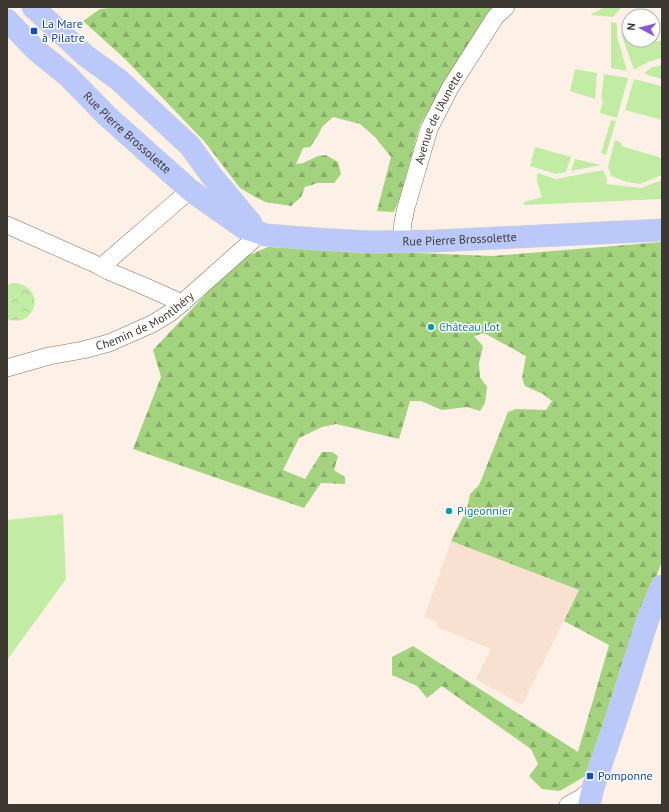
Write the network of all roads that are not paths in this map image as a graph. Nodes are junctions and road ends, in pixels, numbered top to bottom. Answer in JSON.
{"nodes":[{"id":1,"x":33,"y":7,"type":"edge"},
{"id":2,"x":506,"y":7,"type":"edge"},
{"id":3,"x":7,"y":20,"type":"edge"},
{"id":4,"x":190,"y":190,"type":"junction"},
{"id":5,"x":7,"y":225,"type":"edge"},
{"id":6,"x":662,"y":230,"type":"edge"},
{"id":7,"x":258,"y":232,"type":"junction"},
{"id":8,"x":401,"y":241,"type":"junction"},
{"id":9,"x":101,"y":267,"type":"junction"},
{"id":10,"x":182,"y":303,"type":"junction"},
{"id":11,"x":7,"y":368,"type":"edge"},
{"id":12,"x":662,"y":586,"type":"edge"},
{"id":13,"x":662,"y":606,"type":"edge"},
{"id":14,"x":593,"y":799,"type":"edge"},
{"id":15,"x":568,"y":805,"type":"edge"}],
"edges":[{"from":1,"to":7,"type":"main road"},
{"from":2,"to":8,"type":"street","name":"Avenue de l’Aunette"},
{"from":3,"to":4,"type":"main road","name":"Rue Pierre Brossolette"},
{"from":4,"to":7,"type":"main road","name":"Rue Pierre Brossolette"},
{"from":4,"to":9,"type":"street"},
{"from":5,"to":9,"type":"street"},
{"from":6,"to":8,"type":"main road","name":"Rue Pierre Brossolette"},
{"from":7,"to":8,"type":"main road","name":"Rue Pierre Brossolette"},
{"from":7,"to":10,"type":"street","name":"Chemin de Montlhéry"},
{"from":9,"to":10,"type":"street"},
{"from":10,"to":11,"type":"street","name":"Chemin de Montlhéry"},
{"from":12,"to":14,"type":"main road"},
{"from":13,"to":14,"type":"main road"},
{"from":14,"to":15,"type":"street"}]}
